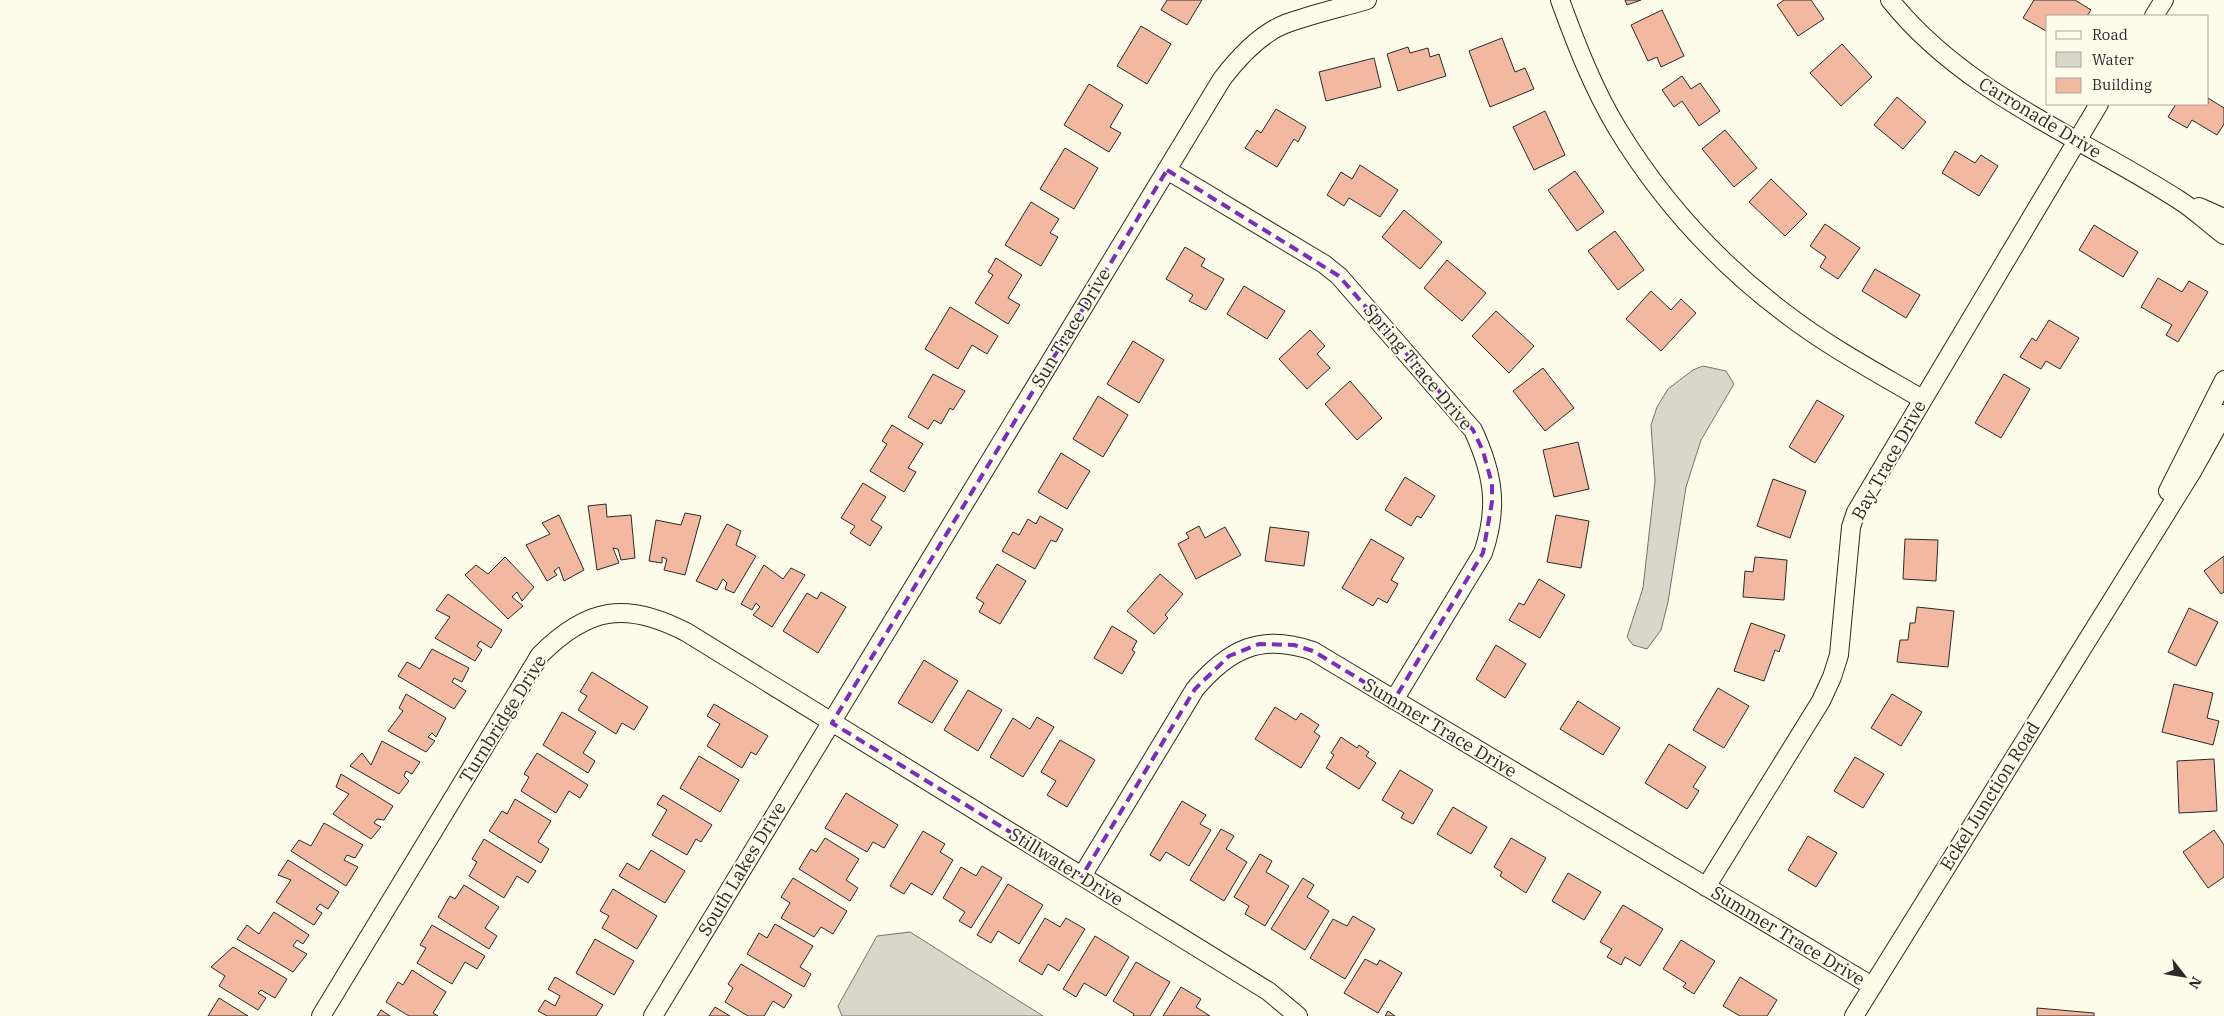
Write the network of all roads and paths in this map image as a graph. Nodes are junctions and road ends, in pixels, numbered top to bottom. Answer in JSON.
{"nodes":[{"id":1,"x":1367,"y":0,"type":"edge"},
{"id":2,"x":1560,"y":0,"type":"edge"},
{"id":3,"x":1890,"y":0,"type":"edge"},
{"id":4,"x":2164,"y":0,"type":"edge"},
{"id":5,"x":2155,"y":15,"type":"edge"},
{"id":6,"x":2098,"y":105,"type":"edge"},
{"id":7,"x":2076,"y":141,"type":"junction"},
{"id":8,"x":1167,"y":170,"type":"junction"},
{"id":9,"x":2180,"y":200,"type":"junction"},
{"id":10,"x":2224,"y":218,"type":"edge"},
{"id":11,"x":2224,"y":235,"type":"edge"},
{"id":12,"x":2224,"y":380,"type":"edge"},
{"id":13,"x":1922,"y":399,"type":"junction"},
{"id":14,"x":2224,"y":414,"type":"edge"},
{"id":15,"x":2126,"y":577,"type":"junction"},
{"id":16,"x":1394,"y":700,"type":"junction"},
{"id":17,"x":832,"y":722,"type":"junction"},
{"id":18,"x":1082,"y":876,"type":"junction"},
{"id":19,"x":1706,"y":887,"type":"junction"},
{"id":20,"x":1872,"y":986,"type":"junction"},
{"id":21,"x":321,"y":1016,"type":"edge"},
{"id":22,"x":653,"y":1016,"type":"edge"},
{"id":23,"x":1298,"y":1016,"type":"edge"},
{"id":24,"x":1854,"y":1016,"type":"edge"}],
"edges":[{"from":1,"to":8,"type":"street","name":"Sun Trace Drive"},
{"from":2,"to":13,"type":"street"},
{"from":3,"to":7,"type":"street","name":"Carronade Drive"},
{"from":4,"to":5,"type":"street"},
{"from":6,"to":7,"type":"street","name":"Bay Trace Drive"},
{"from":7,"to":9,"type":"street","name":"Carronade Drive"},
{"from":7,"to":13,"type":"street","name":"Bay Trace Drive"},
{"from":8,"to":16,"type":"street","name":"Spring Trace Drive"},
{"from":8,"to":17,"type":"street","name":"Sun Trace Drive"},
{"from":9,"to":10,"type":"street","name":"Carronade Drive"},
{"from":9,"to":11,"type":"street","name":"Carronade Drive"},
{"from":12,"to":15,"type":"street","name":"Eckel Junction Road"},
{"from":13,"to":19,"type":"street","name":"Bay Trace Drive"},
{"from":14,"to":15,"type":"street","name":"Eckel Junction Road"},
{"from":15,"to":20,"type":"street","name":"Eckel Junction Road"},
{"from":16,"to":18,"type":"street","name":"Summer Trace Drive"},
{"from":16,"to":19,"type":"street","name":"Summer Trace Drive"},
{"from":17,"to":18,"type":"street","name":"Stillwater Drive"},
{"from":17,"to":21,"type":"street","name":"Turnbridge Drive"},
{"from":17,"to":22,"type":"street","name":"South Lakes Drive"},
{"from":18,"to":23,"type":"street","name":"Stillwater Drive"},
{"from":19,"to":20,"type":"street","name":"Summer Trace Drive"},
{"from":20,"to":24,"type":"street","name":"Eckel Junction Road"}]}
